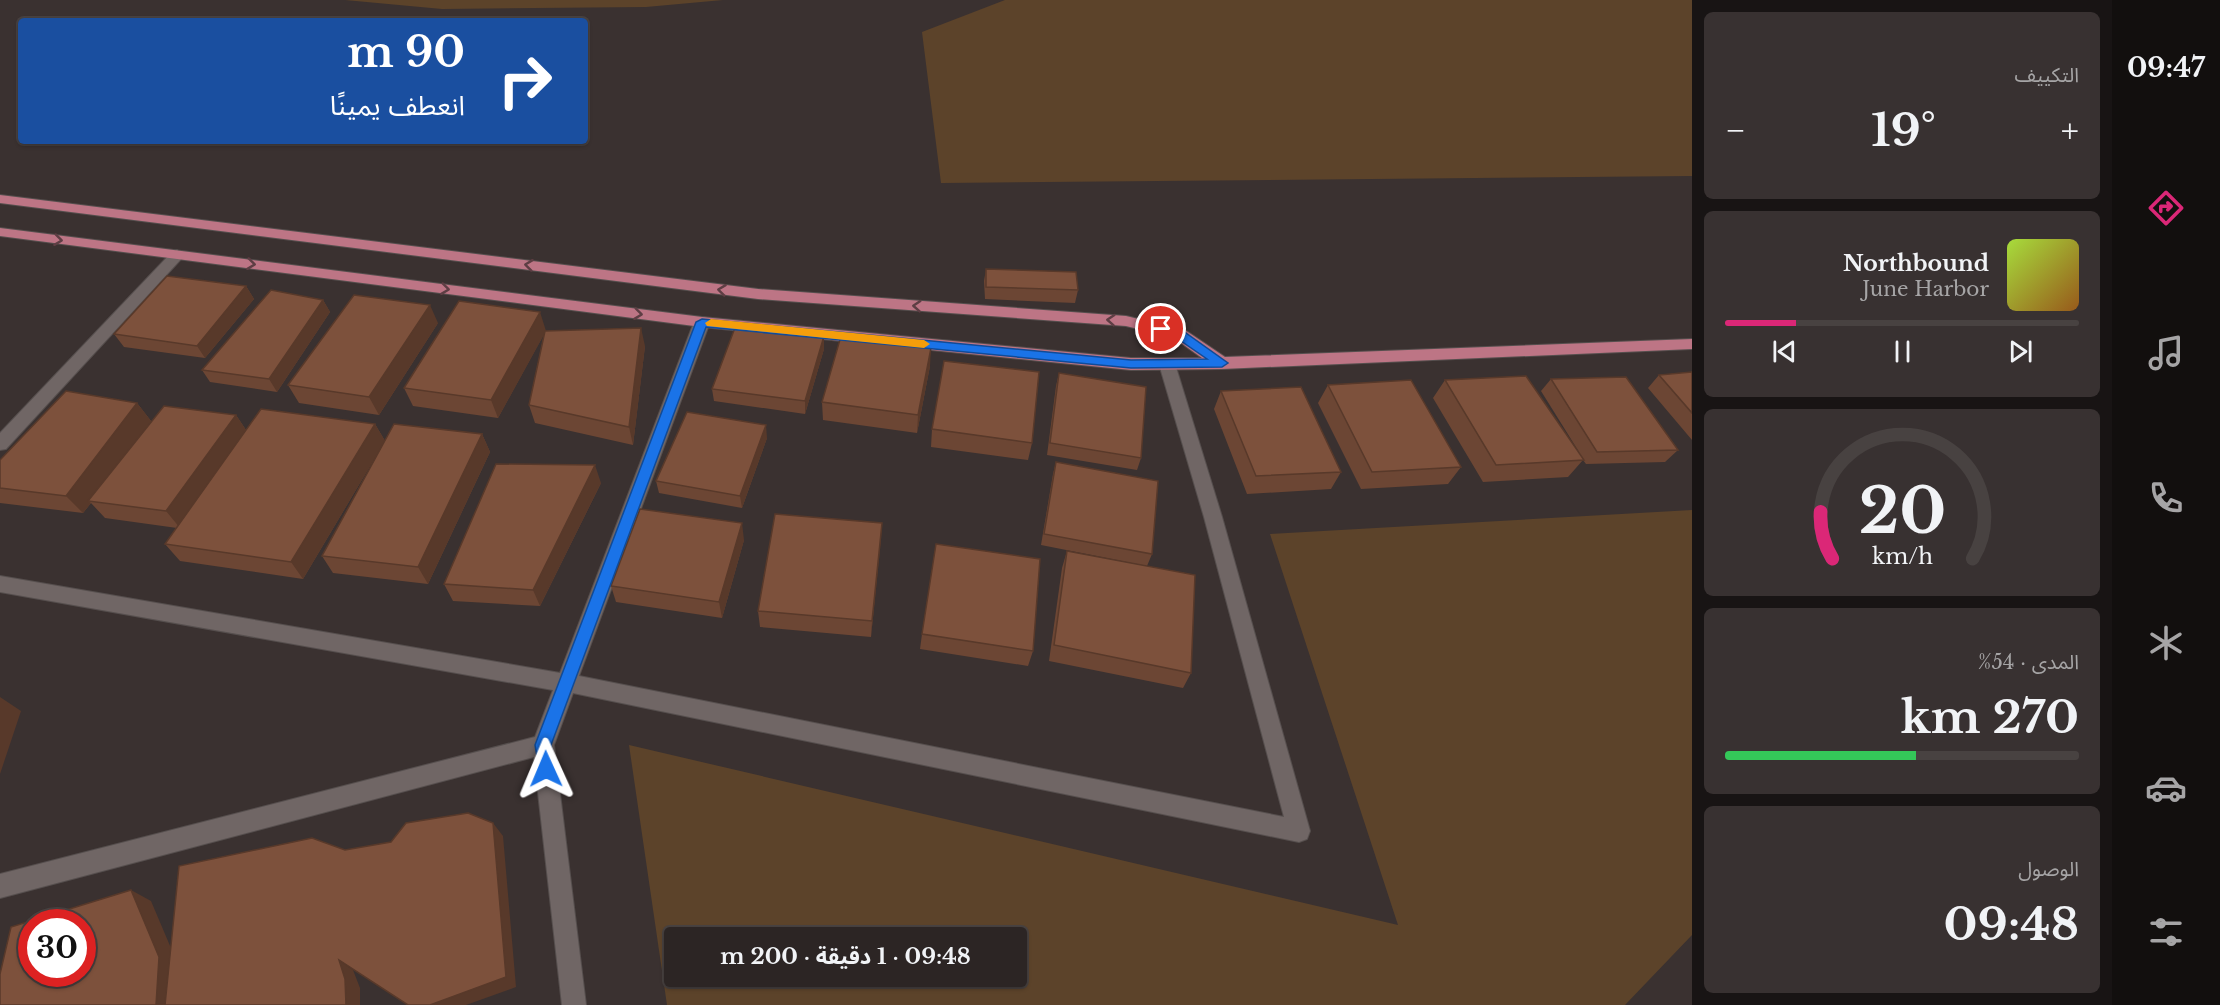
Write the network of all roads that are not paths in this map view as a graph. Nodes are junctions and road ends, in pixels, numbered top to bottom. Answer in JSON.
{"nodes":[{"id":1,"x":0,"y":199,"type":"edge"},
{"id":2,"x":0,"y":232,"type":"edge"},
{"id":3,"x":177,"y":255,"type":"junction"},
{"id":4,"x":702,"y":322,"type":"junction"},
{"id":5,"x":1692,"y":344,"type":"edge"},
{"id":6,"x":1222,"y":363,"type":"junction"},
{"id":7,"x":1167,"y":364,"type":"junction"},
{"id":8,"x":0,"y":444,"type":"edge"},
{"id":9,"x":0,"y":584,"type":"edge"},
{"id":10,"x":567,"y":682,"type":"junction"},
{"id":11,"x":543,"y":745,"type":"junction"},
{"id":12,"x":0,"y":886,"type":"edge"},
{"id":13,"x":574,"y":1005,"type":"edge"}],
"edges":[{"from":6,"to":1,"type":"main road","one_way":true},
{"from":2,"to":3,"type":"main road","one_way":true},
{"from":3,"to":4,"type":"main road","one_way":true},
{"from":3,"to":8,"type":"street"},
{"from":4,"to":7,"type":"main road"},
{"from":4,"to":10,"type":"street"},
{"from":5,"to":6,"type":"main road"},
{"from":6,"to":7,"type":"main road"},
{"from":7,"to":10,"type":"street"},
{"from":9,"to":10,"type":"street"},
{"from":10,"to":11,"type":"street"},
{"from":11,"to":12,"type":"street"},
{"from":11,"to":13,"type":"street"}]}
